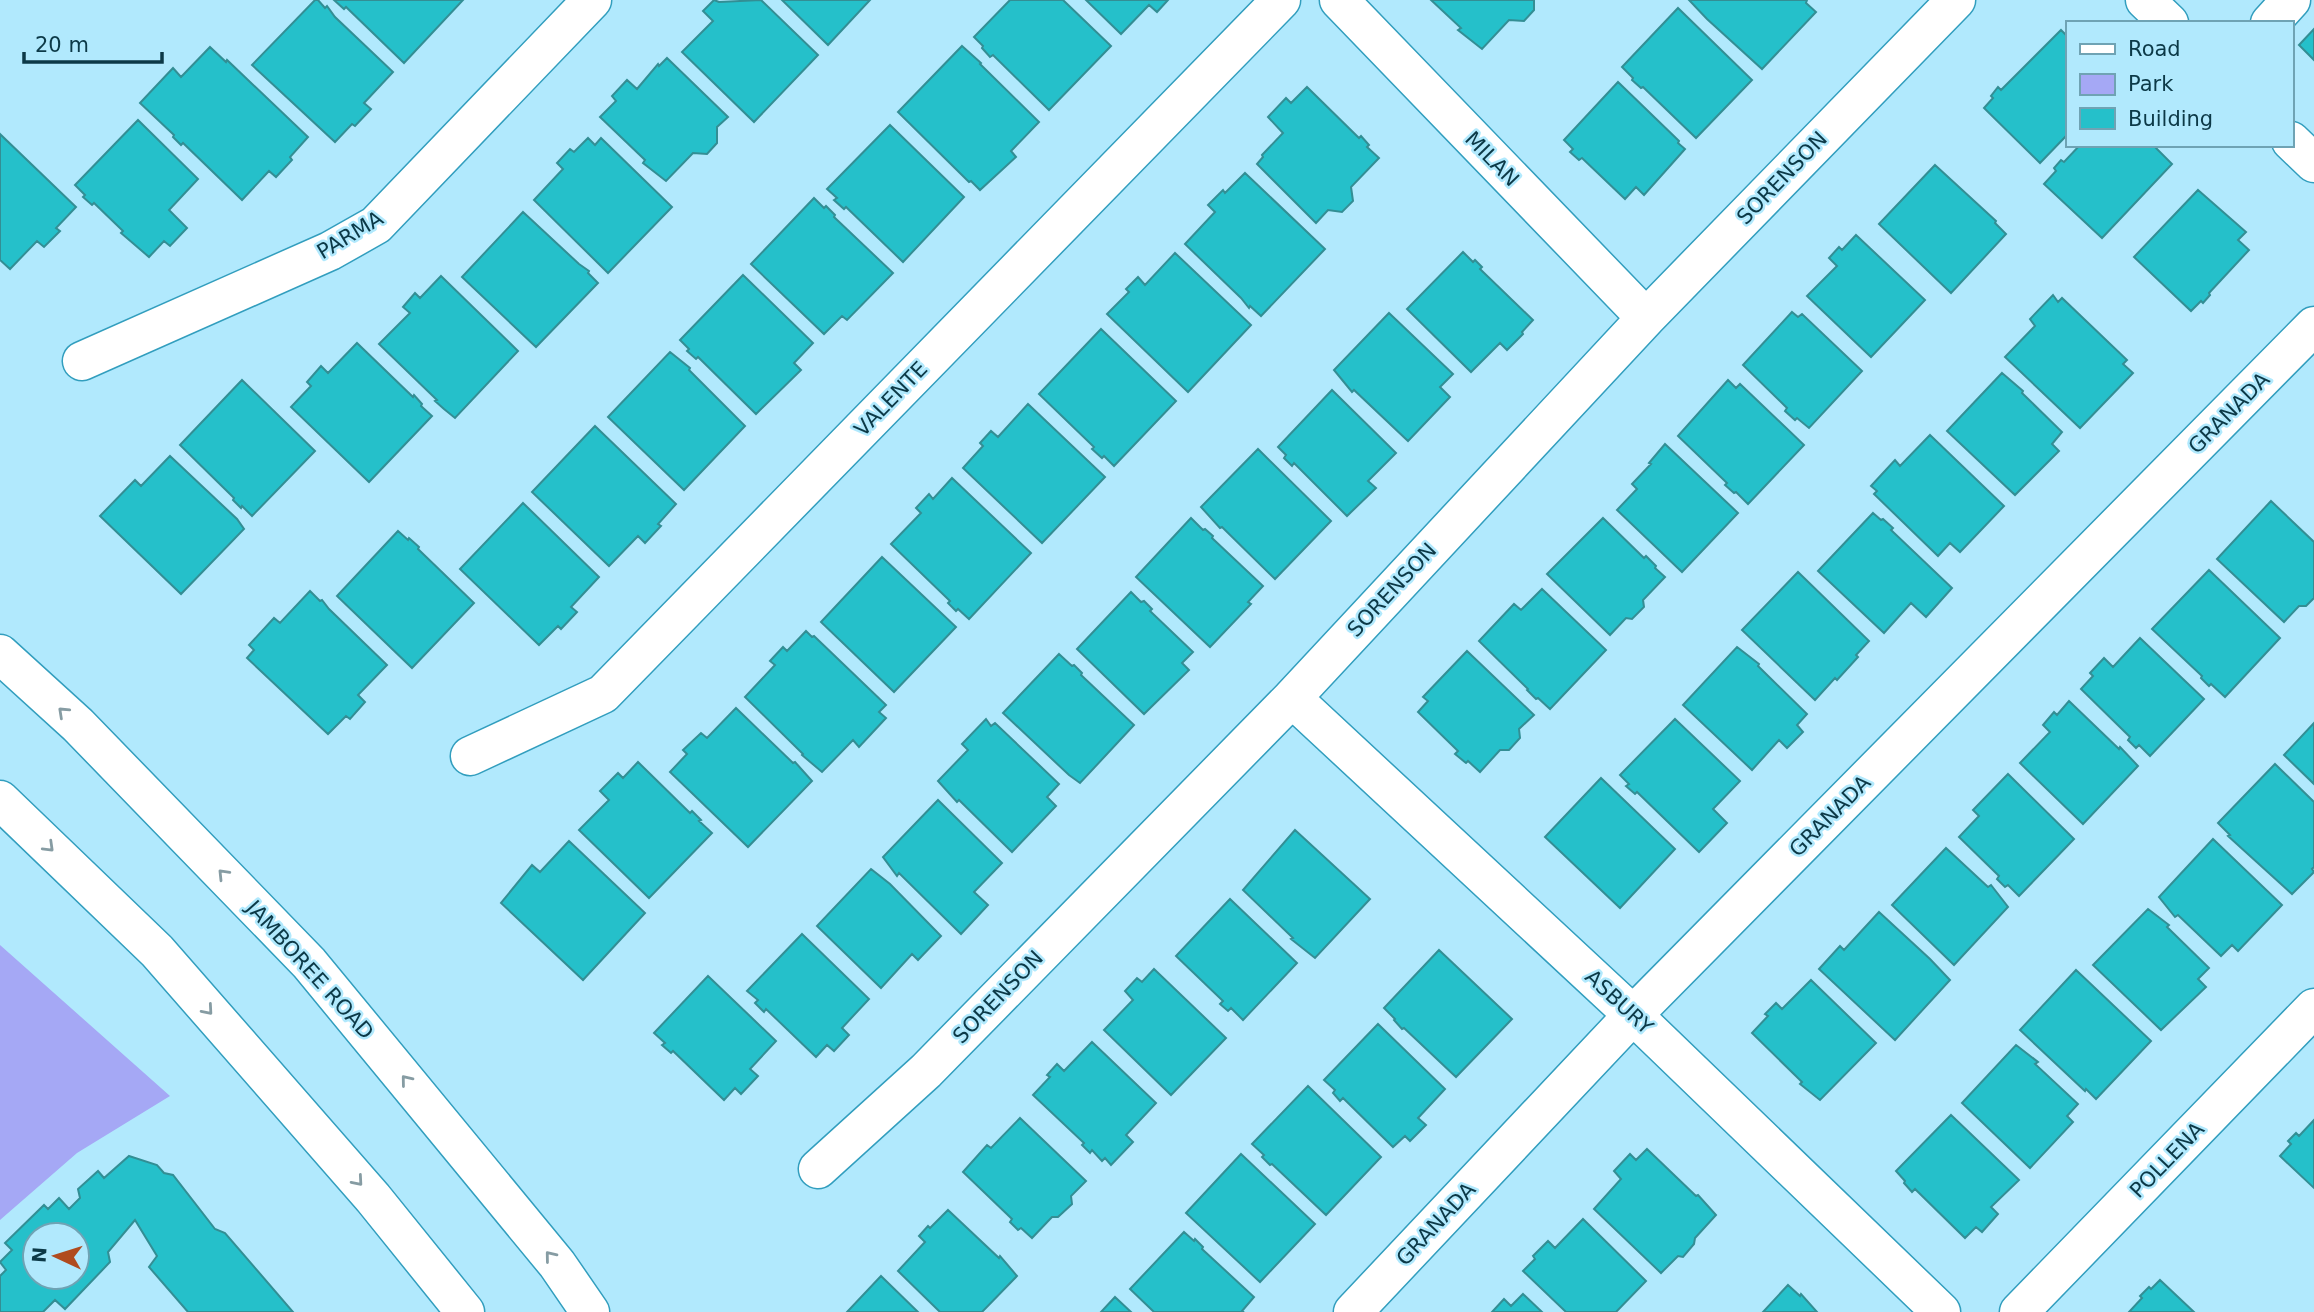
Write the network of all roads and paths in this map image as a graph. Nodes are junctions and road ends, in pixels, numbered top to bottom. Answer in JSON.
{"nodes":[{"id":1,"x":592,"y":0,"type":"edge"},
{"id":2,"x":1281,"y":0,"type":"edge"},
{"id":3,"x":1339,"y":0,"type":"edge"},
{"id":4,"x":1956,"y":0,"type":"edge"},
{"id":5,"x":2145,"y":0,"type":"edge"},
{"id":6,"x":2291,"y":0,"type":"edge"},
{"id":7,"x":2167,"y":21,"type":"edge"},
{"id":8,"x":2272,"y":21,"type":"edge"},
{"id":9,"x":2293,"y":143,"type":"edge"},
{"id":10,"x":2314,"y":163,"type":"edge"},
{"id":11,"x":1646,"y":318,"type":"junction"},
{"id":12,"x":2314,"y":326,"type":"edge"},
{"id":13,"x":82,"y":361,"type":"dead end"},
{"id":14,"x":0,"y":654,"type":"edge"},
{"id":15,"x":1292,"y":698,"type":"junction"},
{"id":16,"x":470,"y":756,"type":"dead end"},
{"id":17,"x":0,"y":800,"type":"edge"},
{"id":18,"x":2314,"y":1008,"type":"edge"},
{"id":19,"x":1633,"y":1015,"type":"junction"},
{"id":20,"x":818,"y":1169,"type":"dead end"},
{"id":21,"x":466,"y":1312,"type":"edge"},
{"id":22,"x":590,"y":1312,"type":"edge"},
{"id":23,"x":1353,"y":1312,"type":"edge"},
{"id":24,"x":1941,"y":1312,"type":"edge"},
{"id":25,"x":2019,"y":1312,"type":"edge"}],
"edges":[{"from":1,"to":13,"type":"street","name":"PARMA"},
{"from":2,"to":16,"type":"street","name":"VALENTE"},
{"from":3,"to":11,"type":"street","name":"MILAN"},
{"from":4,"to":11,"type":"street","name":"SORENSON"},
{"from":5,"to":7,"type":"street"},
{"from":6,"to":8,"type":"street"},
{"from":9,"to":10,"type":"street"},
{"from":11,"to":15,"type":"street","name":"SORENSON"},
{"from":12,"to":19,"type":"street","name":"GRANADA"},
{"from":22,"to":14,"type":"street","name":"JAMBOREE ROAD","one_way":true},
{"from":15,"to":19,"type":"street","name":"ASBURY"},
{"from":15,"to":20,"type":"street","name":"SORENSON"},
{"from":17,"to":21,"type":"street","one_way":true},
{"from":18,"to":25,"type":"street","name":"POLLENA"},
{"from":19,"to":23,"type":"street","name":"GRANADA"},
{"from":19,"to":24,"type":"street","name":"ASBURY"}]}
